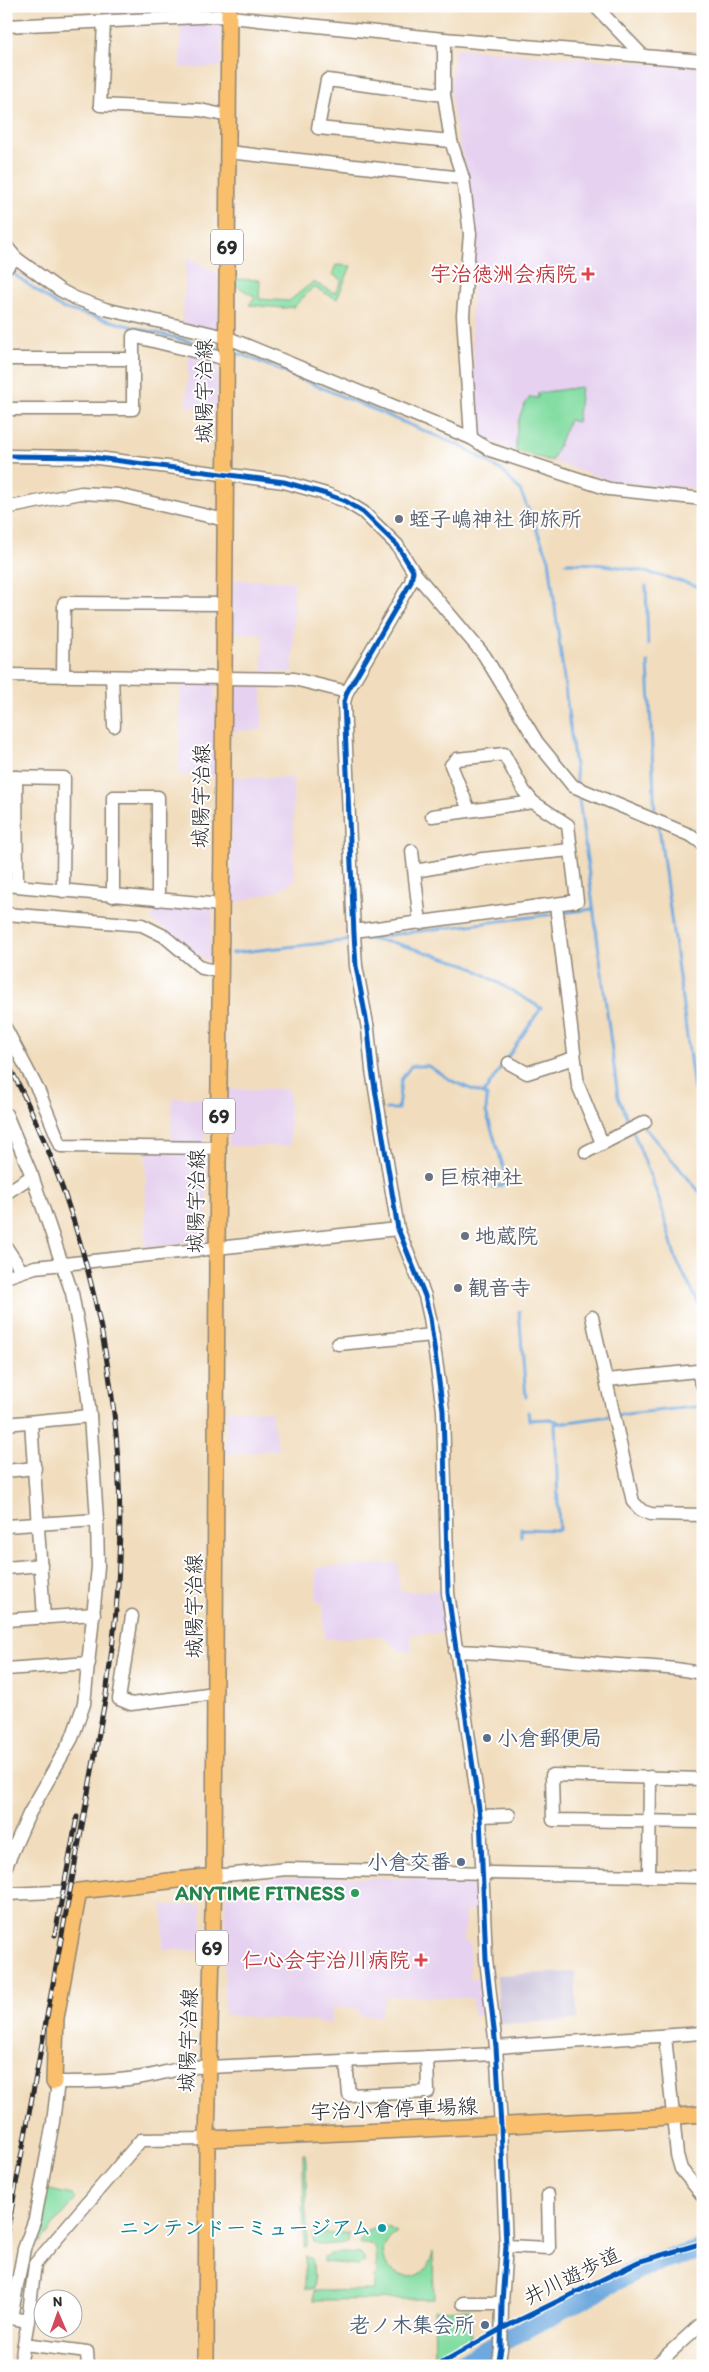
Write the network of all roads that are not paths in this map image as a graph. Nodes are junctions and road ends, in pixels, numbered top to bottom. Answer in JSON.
{"nodes":[{"id":1,"x":595,"y":6,"type":"edge"},
{"id":2,"x":229,"y":12,"type":"edge"},
{"id":3,"x":104,"y":22,"type":"junction"},
{"id":4,"x":6,"y":26,"type":"edge"},
{"id":5,"x":444,"y":39,"type":"junction"},
{"id":6,"x":643,"y":56,"type":"junction"},
{"id":7,"x":703,"y":61,"type":"edge"},
{"id":8,"x":444,"y":95,"type":"junction"},
{"id":9,"x":228,"y":116,"type":"junction"},
{"id":10,"x":452,"y":142,"type":"junction"},
{"id":11,"x":228,"y":152,"type":"junction"},
{"id":12,"x":463,"y":178,"type":"junction"},
{"id":13,"x":6,"y":246,"type":"edge"},
{"id":14,"x":12,"y":262,"type":"edge"},
{"id":15,"x":226,"y":349,"type":"junction"},
{"id":16,"x":6,"y":359,"type":"edge"},
{"id":17,"x":133,"y":359,"type":"junction"},
{"id":18,"x":6,"y":409,"type":"edge"},
{"id":19,"x":471,"y":438,"type":"junction"},
{"id":20,"x":6,"y":456,"type":"edge"},
{"id":21,"x":225,"y":474,"type":"junction"},
{"id":22,"x":703,"y":499,"type":"edge"},
{"id":23,"x":6,"y":508,"type":"edge"},
{"id":24,"x":225,"y":520,"type":"junction"},
{"id":25,"x":413,"y":572,"type":"junction"},
{"id":26,"x":224,"y":604,"type":"junction"},
{"id":27,"x":6,"y":676,"type":"edge"},
{"id":28,"x":63,"y":676,"type":"junction"},
{"id":29,"x":112,"y":676,"type":"junction"},
{"id":30,"x":224,"y":678,"type":"junction"},
{"id":31,"x":347,"y":692,"type":"junction"},
{"id":32,"x":114,"y":726,"type":"dead end"},
{"id":33,"x":11,"y":778,"type":"edge"},
{"id":34,"x":533,"y":802,"type":"junction"},
{"id":35,"x":469,"y":810,"type":"junction"},
{"id":36,"x":432,"y":816,"type":"dead end"},
{"id":37,"x":703,"y":844,"type":"edge"},
{"id":38,"x":570,"y":850,"type":"junction"},
{"id":39,"x":412,"y":851,"type":"dead end"},
{"id":40,"x":415,"y":871,"type":"junction"},
{"id":41,"x":12,"y":886,"type":"edge"},
{"id":42,"x":63,"y":891,"type":"junction"},
{"id":43,"x":113,"y":896,"type":"junction"},
{"id":44,"x":158,"y":900,"type":"junction"},
{"id":45,"x":221,"y":905,"type":"junction"},
{"id":46,"x":556,"y":905,"type":"junction"},
{"id":47,"x":6,"y":914,"type":"edge"},
{"id":48,"x":420,"y":923,"type":"junction"},
{"id":49,"x":354,"y":936,"type":"junction"},
{"id":50,"x":221,"y":972,"type":"junction"},
{"id":51,"x":6,"y":1028,"type":"edge"},
{"id":52,"x":574,"y":1058,"type":"junction"},
{"id":53,"x":509,"y":1063,"type":"dead end"},
{"id":54,"x":6,"y":1114,"type":"edge"},
{"id":55,"x":645,"y":1122,"type":"dead end"},
{"id":56,"x":602,"y":1143,"type":"junction"},
{"id":57,"x":218,"y":1148,"type":"junction"},
{"id":58,"x":586,"y":1152,"type":"dead end"},
{"id":59,"x":32,"y":1176,"type":"junction"},
{"id":60,"x":6,"y":1193,"type":"edge"},
{"id":61,"x":398,"y":1229,"type":"junction"},
{"id":62,"x":217,"y":1246,"type":"junction"},
{"id":63,"x":6,"y":1247,"type":"edge"},
{"id":64,"x":63,"y":1264,"type":"junction"},
{"id":65,"x":20,"y":1270,"type":"junction"},
{"id":66,"x":6,"y":1277,"type":"edge"},
{"id":67,"x":592,"y":1317,"type":"dead end"},
{"id":68,"x":433,"y":1335,"type":"junction"},
{"id":69,"x":338,"y":1344,"type":"dead end"},
{"id":70,"x":607,"y":1380,"type":"junction"},
{"id":71,"x":703,"y":1386,"type":"edge"},
{"id":72,"x":90,"y":1416,"type":"junction"},
{"id":73,"x":31,"y":1422,"type":"junction"},
{"id":74,"x":6,"y":1424,"type":"edge"},
{"id":75,"x":35,"y":1468,"type":"junction"},
{"id":76,"x":6,"y":1471,"type":"edge"},
{"id":77,"x":703,"y":1514,"type":"edge"},
{"id":78,"x":97,"y":1520,"type":"junction"},
{"id":79,"x":39,"y":1523,"type":"junction"},
{"id":80,"x":6,"y":1526,"type":"edge"},
{"id":81,"x":41,"y":1565,"type":"junction"},
{"id":82,"x":6,"y":1568,"type":"edge"},
{"id":83,"x":94,"y":1614,"type":"junction"},
{"id":84,"x":132,"y":1616,"type":"dead end"},
{"id":85,"x":44,"y":1618,"type":"junction"},
{"id":86,"x":6,"y":1620,"type":"edge"},
{"id":87,"x":455,"y":1651,"type":"junction"},
{"id":88,"x":89,"y":1663,"type":"junction"},
{"id":89,"x":6,"y":1669,"type":"edge"},
{"id":90,"x":703,"y":1674,"type":"edge"},
{"id":91,"x":215,"y":1693,"type":"junction"},
{"id":92,"x":650,"y":1778,"type":"junction"},
{"id":93,"x":703,"y":1779,"type":"edge"},
{"id":94,"x":509,"y":1815,"type":"dead end"},
{"id":95,"x":480,"y":1816,"type":"junction"},
{"id":96,"x":650,"y":1821,"type":"junction"},
{"id":97,"x":703,"y":1822,"type":"edge"},
{"id":98,"x":6,"y":1866,"type":"edge"},
{"id":99,"x":483,"y":1873,"type":"junction"},
{"id":100,"x":214,"y":1876,"type":"junction"},
{"id":101,"x":649,"y":1876,"type":"junction"},
{"id":102,"x":703,"y":1877,"type":"edge"},
{"id":103,"x":79,"y":1890,"type":"junction"},
{"id":104,"x":6,"y":1894,"type":"edge"},
{"id":105,"x":703,"y":2033,"type":"edge"},
{"id":106,"x":665,"y":2036,"type":"junction"},
{"id":107,"x":496,"y":2050,"type":"junction"},
{"id":108,"x":427,"y":2057,"type":"junction"},
{"id":109,"x":346,"y":2061,"type":"junction"},
{"id":110,"x":208,"y":2067,"type":"junction"},
{"id":111,"x":56,"y":2082,"type":"junction"},
{"id":112,"x":703,"y":2114,"type":"edge"},
{"id":113,"x":673,"y":2117,"type":"junction"},
{"id":114,"x":501,"y":2126,"type":"junction"},
{"id":115,"x":207,"y":2139,"type":"junction"},
{"id":116,"x":548,"y":2195,"type":"dead end"},
{"id":117,"x":703,"y":2196,"type":"edge"},
{"id":118,"x":506,"y":2246,"type":"junction"},
{"id":119,"x":463,"y":2303,"type":"dead end"},
{"id":120,"x":502,"y":2303,"type":"junction"},
{"id":121,"x":28,"y":2321,"type":"junction"},
{"id":122,"x":703,"y":2322,"type":"edge"},
{"id":123,"x":24,"y":2344,"type":"junction"},
{"id":124,"x":20,"y":2366,"type":"edge"},
{"id":125,"x":88,"y":2366,"type":"edge"},
{"id":126,"x":206,"y":2366,"type":"edge"},
{"id":127,"x":498,"y":2366,"type":"edge"},
{"id":128,"x":655,"y":2366,"type":"edge"}],
"edges":[{"from":1,"to":6,"type":"street"},
{"from":2,"to":3,"type":"street"},
{"from":2,"to":5,"type":"street"},
{"from":2,"to":9,"type":"main road","name":"城陽宇治線","number":"69"},
{"from":3,"to":4,"type":"street"},
{"from":3,"to":9,"type":"street"},
{"from":5,"to":6,"type":"street"},
{"from":5,"to":8,"type":"street"},
{"from":6,"to":7,"type":"street"},
{"from":8,"to":10,"type":"street"},
{"from":8,"to":10,"type":"street"},
{"from":9,"to":11,"type":"main road","name":"城陽宇治線","number":"69"},
{"from":10,"to":12,"type":"street"},
{"from":11,"to":12,"type":"street"},
{"from":11,"to":15,"type":"main road","name":"城陽宇治線","number":"69"},
{"from":12,"to":19,"type":"street"},
{"from":13,"to":14,"type":"street"},
{"from":14,"to":15,"type":"street"},
{"from":15,"to":17,"type":"street"},
{"from":15,"to":19,"type":"street"},
{"from":15,"to":21,"type":"main road","name":"城陽宇治線","number":"69"},
{"from":16,"to":17,"type":"street"},
{"from":17,"to":18,"type":"street"},
{"from":19,"to":22,"type":"street"},
{"from":20,"to":21,"type":"street"},
{"from":21,"to":24,"type":"main road","name":"城陽宇治線","number":"69"},
{"from":21,"to":25,"type":"street"},
{"from":23,"to":24,"type":"street"},
{"from":24,"to":26,"type":"main road","name":"城陽宇治線","number":"69"},
{"from":25,"to":31,"type":"street"},
{"from":25,"to":37,"type":"street"},
{"from":26,"to":28,"type":"street"},
{"from":26,"to":30,"type":"main road","name":"城陽宇治線","number":"69"},
{"from":27,"to":28,"type":"street"},
{"from":28,"to":29,"type":"street"},
{"from":29,"to":30,"type":"street"},
{"from":29,"to":32,"type":"street"},
{"from":30,"to":31,"type":"street"},
{"from":30,"to":45,"type":"main road","name":"城陽宇治線","number":"69"},
{"from":31,"to":49,"type":"street"},
{"from":33,"to":41,"type":"street"},
{"from":33,"to":42,"type":"street"},
{"from":34,"to":35,"type":"street"},
{"from":34,"to":35,"type":"street"},
{"from":34,"to":38,"type":"street"},
{"from":35,"to":36,"type":"street"},
{"from":38,"to":40,"type":"street"},
{"from":38,"to":46,"type":"street"},
{"from":39,"to":40,"type":"street"},
{"from":40,"to":48,"type":"street"},
{"from":41,"to":42,"type":"street"},
{"from":42,"to":43,"type":"street"},
{"from":43,"to":44,"type":"street"},
{"from":43,"to":44,"type":"street"},
{"from":44,"to":45,"type":"street"},
{"from":45,"to":50,"type":"main road","name":"城陽宇治線","number":"69"},
{"from":46,"to":48,"type":"street"},
{"from":46,"to":52,"type":"street"},
{"from":47,"to":50,"type":"street"},
{"from":48,"to":49,"type":"street"},
{"from":49,"to":61,"type":"street"},
{"from":50,"to":57,"type":"main road","name":"城陽宇治線","number":"69"},
{"from":51,"to":57,"type":"street"},
{"from":52,"to":53,"type":"street"},
{"from":52,"to":56,"type":"street"},
{"from":54,"to":59,"type":"street"},
{"from":55,"to":56,"type":"street"},
{"from":56,"to":58,"type":"street"},
{"from":57,"to":62,"type":"main road","name":"城陽宇治線","number":"69"},
{"from":59,"to":60,"type":"street"},
{"from":59,"to":64,"type":"street"},
{"from":61,"to":62,"type":"street"},
{"from":61,"to":68,"type":"street"},
{"from":62,"to":64,"type":"street"},
{"from":62,"to":91,"type":"main road","name":"城陽宇治線","number":"69"},
{"from":63,"to":65,"type":"street"},
{"from":64,"to":65,"type":"street"},
{"from":64,"to":72,"type":"street"},
{"from":65,"to":66,"type":"street"},
{"from":67,"to":70,"type":"street"},
{"from":68,"to":69,"type":"street"},
{"from":68,"to":87,"type":"street"},
{"from":70,"to":71,"type":"street"},
{"from":70,"to":77,"type":"street"},
{"from":72,"to":73,"type":"street"},
{"from":72,"to":78,"type":"street"},
{"from":73,"to":74,"type":"street"},
{"from":73,"to":75,"type":"street"},
{"from":75,"to":76,"type":"street"},
{"from":75,"to":79,"type":"street"},
{"from":78,"to":79,"type":"street"},
{"from":78,"to":83,"type":"street"},
{"from":79,"to":80,"type":"street"},
{"from":79,"to":81,"type":"street"},
{"from":81,"to":82,"type":"street"},
{"from":81,"to":85,"type":"street"},
{"from":83,"to":85,"type":"street"},
{"from":83,"to":88,"type":"street"},
{"from":84,"to":91,"type":"street"},
{"from":85,"to":86,"type":"street"},
{"from":87,"to":90,"type":"street"},
{"from":87,"to":95,"type":"street"},
{"from":88,"to":89,"type":"street"},
{"from":88,"to":98,"type":"street"},
{"from":91,"to":100,"type":"main road","name":"城陽宇治線","number":"69"},
{"from":92,"to":93,"type":"street"},
{"from":92,"to":96,"type":"street"},
{"from":92,"to":96,"type":"street"},
{"from":94,"to":95,"type":"street"},
{"from":95,"to":99,"type":"street"},
{"from":96,"to":97,"type":"street"},
{"from":96,"to":101,"type":"street"},
{"from":99,"to":100,"type":"street"},
{"from":99,"to":101,"type":"street"},
{"from":99,"to":107,"type":"street"},
{"from":100,"to":103,"type":"main road"},
{"from":100,"to":110,"type":"main road","name":"城陽宇治線","number":"69"},
{"from":101,"to":102,"type":"street"},
{"from":103,"to":104,"type":"street"},
{"from":103,"to":111,"type":"main road"},
{"from":105,"to":106,"type":"street"},
{"from":106,"to":107,"type":"street"},
{"from":106,"to":113,"type":"street"},
{"from":107,"to":108,"type":"street"},
{"from":107,"to":114,"type":"street"},
{"from":108,"to":109,"type":"street"},
{"from":108,"to":109,"type":"street"},
{"from":109,"to":110,"type":"street"},
{"from":110,"to":111,"type":"street"},
{"from":110,"to":115,"type":"main road","name":"城陽宇治線","number":"69"},
{"from":111,"to":121,"type":"street"},
{"from":112,"to":113,"type":"main road","name":"宇治小倉停車場線"},
{"from":113,"to":114,"type":"main road","name":"宇治小倉停車場線"},
{"from":113,"to":117,"type":"street"},
{"from":114,"to":115,"type":"main road","name":"宇治小倉停車場線"},
{"from":114,"to":118,"type":"street"},
{"from":115,"to":121,"type":"street"},
{"from":115,"to":126,"type":"main road","name":"城陽宇治線","number":"69"},
{"from":116,"to":118,"type":"street"},
{"from":118,"to":120,"type":"street"},
{"from":119,"to":120,"type":"street"},
{"from":120,"to":127,"type":"street"},
{"from":121,"to":123,"type":"street"},
{"from":122,"to":128,"type":"street"},
{"from":123,"to":124,"type":"street"},
{"from":123,"to":125,"type":"street"}]}
